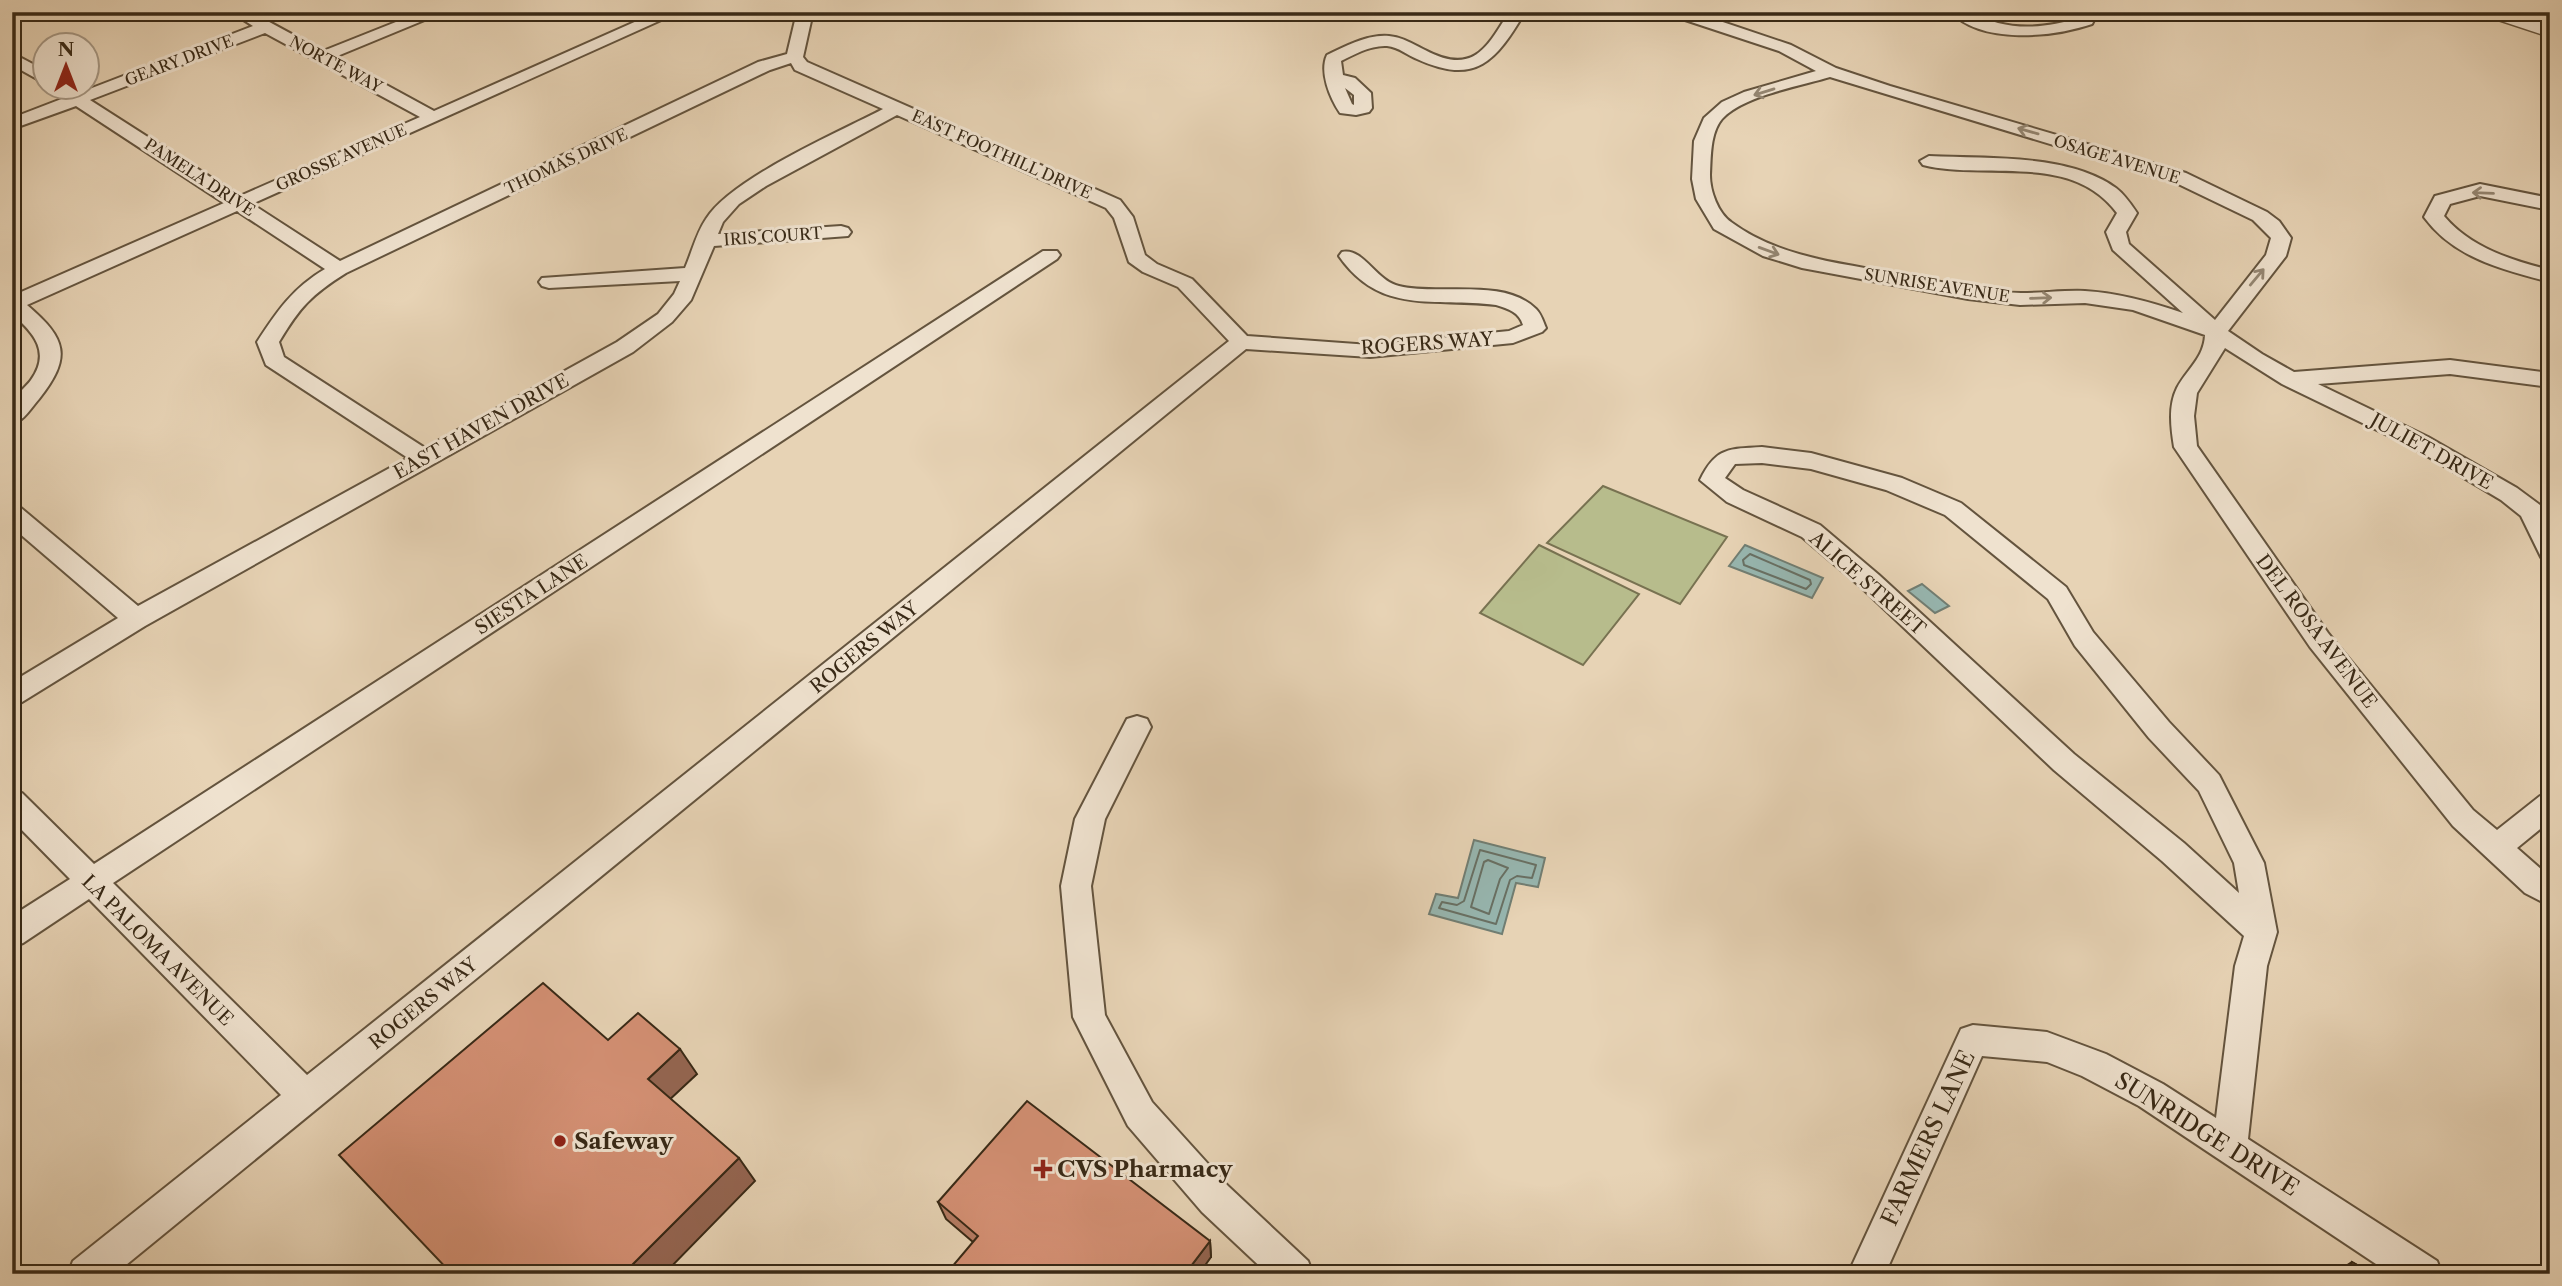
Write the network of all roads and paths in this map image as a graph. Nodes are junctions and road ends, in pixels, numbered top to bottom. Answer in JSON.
{"nodes":[{"id":1,"x":239,"y":12,"type":"edge"},
{"id":2,"x":436,"y":12,"type":"edge"},
{"id":3,"x":670,"y":12,"type":"edge"},
{"id":4,"x":805,"y":12,"type":"edge"},
{"id":5,"x":1517,"y":12,"type":"edge"},
{"id":6,"x":1676,"y":12,"type":"edge"},
{"id":7,"x":1959,"y":12,"type":"edge"},
{"id":8,"x":2090,"y":12,"type":"edge"},
{"id":9,"x":2493,"y":12,"type":"edge"},
{"id":10,"x":266,"y":27,"type":"junction"},
{"id":11,"x":2550,"y":31,"type":"edge"},
{"id":12,"x":324,"y":56,"type":"junction"},
{"id":13,"x":795,"y":57,"type":"junction"},
{"id":14,"x":12,"y":58,"type":"edge"},
{"id":15,"x":32,"y":70,"type":"edge"},
{"id":16,"x":1830,"y":72,"type":"junction"},
{"id":17,"x":1336,"y":79,"type":"dead end"},
{"id":18,"x":102,"y":90,"type":"edge"},
{"id":19,"x":70,"y":102,"type":"edge"},
{"id":20,"x":83,"y":102,"type":"edge"},
{"id":21,"x":897,"y":108,"type":"junction"},
{"id":22,"x":431,"y":116,"type":"junction"},
{"id":23,"x":12,"y":124,"type":"edge"},
{"id":24,"x":1929,"y":161,"type":"dead end"},
{"id":25,"x":239,"y":202,"type":"junction"},
{"id":26,"x":2550,"y":204,"type":"edge"},
{"id":27,"x":841,"y":232,"type":"dead end"},
{"id":28,"x":705,"y":241,"type":"junction"},
{"id":29,"x":1050,"y":255,"type":"dead end"},
{"id":30,"x":1349,"y":256,"type":"dead end"},
{"id":31,"x":339,"y":269,"type":"junction"},
{"id":32,"x":693,"y":274,"type":"junction"},
{"id":33,"x":2550,"y":276,"type":"edge"},
{"id":34,"x":549,"y":282,"type":"dead end"},
{"id":35,"x":13,"y":304,"type":"edge"},
{"id":36,"x":2216,"y":332,"type":"junction"},
{"id":37,"x":1241,"y":342,"type":"junction"},
{"id":38,"x":2290,"y":379,"type":"junction"},
{"id":39,"x":2550,"y":380,"type":"edge"},
{"id":40,"x":12,"y":417,"type":"edge"},
{"id":41,"x":424,"y":458,"type":"junction"},
{"id":42,"x":12,"y":514,"type":"edge"},
{"id":43,"x":2550,"y":551,"type":"edge"},
{"id":44,"x":136,"y":619,"type":"junction"},
{"id":45,"x":12,"y":695,"type":"edge"},
{"id":46,"x":1137,"y":727,"type":"dead end"},
{"id":47,"x":12,"y":801,"type":"edge"},
{"id":48,"x":2550,"y":804,"type":"edge"},
{"id":49,"x":2496,"y":848,"type":"junction"},
{"id":50,"x":90,"y":881,"type":"junction"},
{"id":51,"x":2550,"y":892,"type":"edge"},
{"id":52,"x":2261,"y":932,"type":"junction"},
{"id":53,"x":12,"y":933,"type":"edge"},
{"id":54,"x":1973,"y":1040,"type":"joint"},
{"id":55,"x":306,"y":1097,"type":"junction"},
{"id":56,"x":2230,"y":1147,"type":"junction"},
{"id":57,"x":86,"y":1274,"type":"edge"},
{"id":58,"x":1295,"y":1274,"type":"edge"},
{"id":59,"x":1866,"y":1274,"type":"edge"},
{"id":60,"x":2424,"y":1274,"type":"edge"}],
"edges":[{"from":1,"to":10,"type":"street","name":"NORTE WAY"},
{"from":2,"to":12,"type":"street"},
{"from":3,"to":22,"type":"street","name":"GROSSE AVENUE"},
{"from":4,"to":13,"type":"street"},
{"from":5,"to":17,"type":"street"},
{"from":6,"to":16,"type":"street"},
{"from":7,"to":8,"type":"street"},
{"from":9,"to":11,"type":"street"},
{"from":10,"to":12,"type":"street","name":"NORTE WAY"},
{"from":10,"to":18,"type":"street","name":"GEARY DRIVE"},
{"from":12,"to":22,"type":"street","name":"NORTE WAY"},
{"from":13,"to":21,"type":"street","name":"EAST FOOTHILL DRIVE"},
{"from":13,"to":31,"type":"street","name":"THOMAS DRIVE"},
{"from":14,"to":15,"type":"street"},
{"from":36,"to":16,"type":"street","name":"OSAGE AVENUE","one_way":true},
{"from":16,"to":36,"type":"street","name":"SUNRISE AVENUE","one_way":true},
{"from":19,"to":23,"type":"street","name":"GEARY DRIVE"},
{"from":20,"to":25,"type":"street","name":"PAMELA DRIVE"},
{"from":21,"to":28,"type":"street","name":"EAST HAVEN DRIVE"},
{"from":21,"to":37,"type":"street","name":"EAST FOOTHILL DRIVE"},
{"from":22,"to":25,"type":"street","name":"GROSSE AVENUE"},
{"from":24,"to":36,"type":"street"},
{"from":25,"to":31,"type":"street","name":"PAMELA DRIVE"},
{"from":25,"to":35,"type":"street","name":"GROSSE AVENUE"},
{"from":26,"to":33,"type":"street","one_way":true},
{"from":27,"to":28,"type":"street","name":"IRIS COURT"},
{"from":28,"to":32,"type":"street","name":"EAST HAVEN DRIVE"},
{"from":29,"to":50,"type":"street","name":"SIESTA LANE"},
{"from":30,"to":37,"type":"street","name":"ROGERS WAY"},
{"from":31,"to":41,"type":"street","name":"THOMAS DRIVE"},
{"from":32,"to":34,"type":"street"},
{"from":32,"to":41,"type":"street","name":"EAST HAVEN DRIVE"},
{"from":35,"to":40,"type":"street"},
{"from":36,"to":38,"type":"street","name":"SUNRISE AVENUE"},
{"from":36,"to":49,"type":"street","name":"DEL ROSA AVENUE"},
{"from":37,"to":55,"type":"street","name":"ROGERS WAY"},
{"from":38,"to":39,"type":"street"},
{"from":38,"to":43,"type":"street","name":"JULIET DRIVE"},
{"from":41,"to":44,"type":"street","name":"EAST HAVEN DRIVE"},
{"from":42,"to":44,"type":"street"},
{"from":44,"to":45,"type":"street","name":"EAST HAVEN DRIVE"},
{"from":46,"to":58,"type":"street"},
{"from":47,"to":50,"type":"street","name":"LA PALOMA AVENUE"},
{"from":48,"to":49,"type":"street"},
{"from":49,"to":51,"type":"street","name":"DEL ROSA AVENUE"},
{"from":50,"to":53,"type":"street","name":"SIESTA LANE"},
{"from":50,"to":55,"type":"street","name":"LA PALOMA AVENUE"},
{"from":52,"to":52,"type":"street","name":"ALICE STREET"},
{"from":52,"to":56,"type":"street","name":"ALICE STREET"},
{"from":54,"to":56,"type":"street","name":"SUNRIDGE DRIVE"},
{"from":54,"to":59,"type":"street","name":"FARMERS LANE"},
{"from":55,"to":57,"type":"street","name":"ROGERS WAY"},
{"from":56,"to":60,"type":"street","name":"SUNRIDGE DRIVE"}]}
